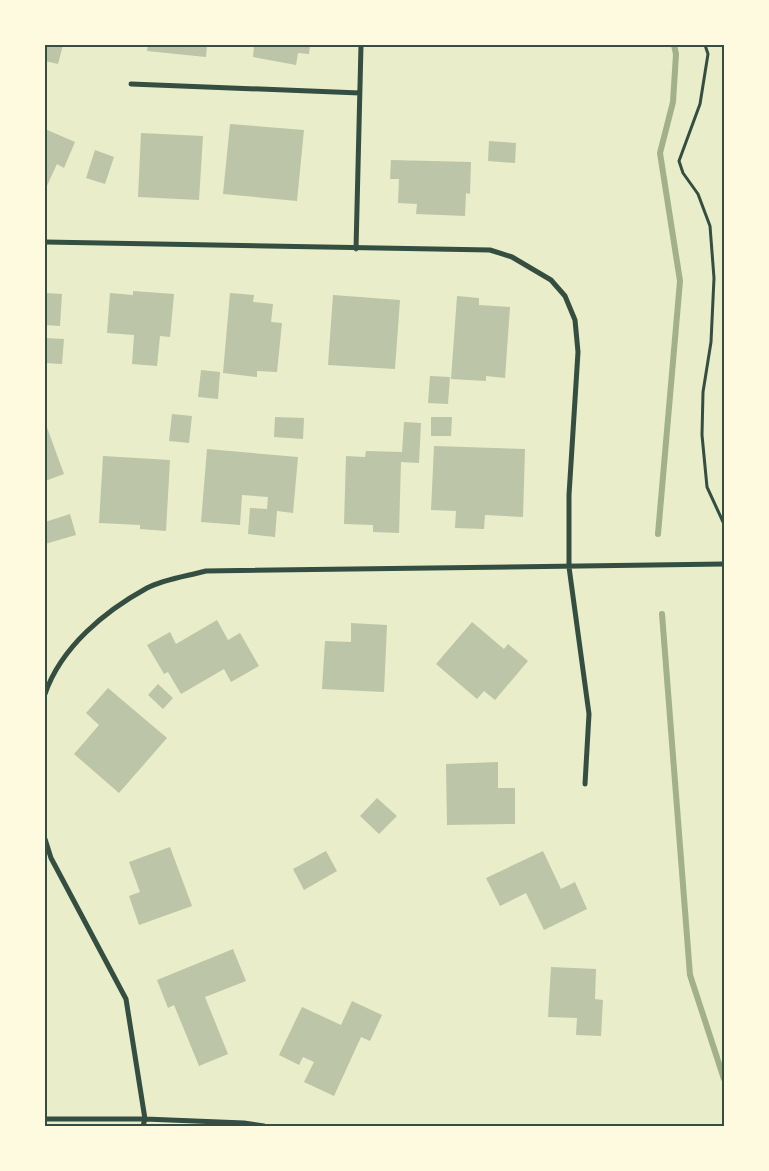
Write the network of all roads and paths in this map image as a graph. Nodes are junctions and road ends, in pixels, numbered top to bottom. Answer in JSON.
{"nodes":[{"id":1,"x":361,"y":45,"type":"edge"},
{"id":2,"x":705,"y":45,"type":"edge"},
{"id":3,"x":131,"y":84,"type":"dead end"},
{"id":4,"x":360,"y":93,"type":"junction"},
{"id":5,"x":45,"y":242,"type":"edge"},
{"id":6,"x":356,"y":249,"type":"junction"},
{"id":7,"x":724,"y":524,"type":"edge"},
{"id":8,"x":724,"y":564,"type":"edge"},
{"id":9,"x":570,"y":567,"type":"junction"},
{"id":10,"x":45,"y":694,"type":"edge"},
{"id":11,"x":585,"y":784,"type":"dead end"},
{"id":12,"x":45,"y":839,"type":"edge"},
{"id":13,"x":45,"y":1118,"type":"edge"},
{"id":14,"x":145,"y":1119,"type":"junction"},
{"id":15,"x":144,"y":1126,"type":"edge"},
{"id":16,"x":264,"y":1126,"type":"edge"}],
"edges":[{"from":1,"to":4,"type":"street"},
{"from":2,"to":7,"type":"path"},
{"from":3,"to":4,"type":"street"},
{"from":4,"to":6,"type":"street"},
{"from":5,"to":6,"type":"street"},
{"from":6,"to":9,"type":"street"},
{"from":8,"to":9,"type":"street"},
{"from":9,"to":10,"type":"street"},
{"from":9,"to":11,"type":"street"},
{"from":12,"to":14,"type":"street"},
{"from":13,"to":14,"type":"street"},
{"from":14,"to":15,"type":"street"},
{"from":14,"to":16,"type":"street"}]}
